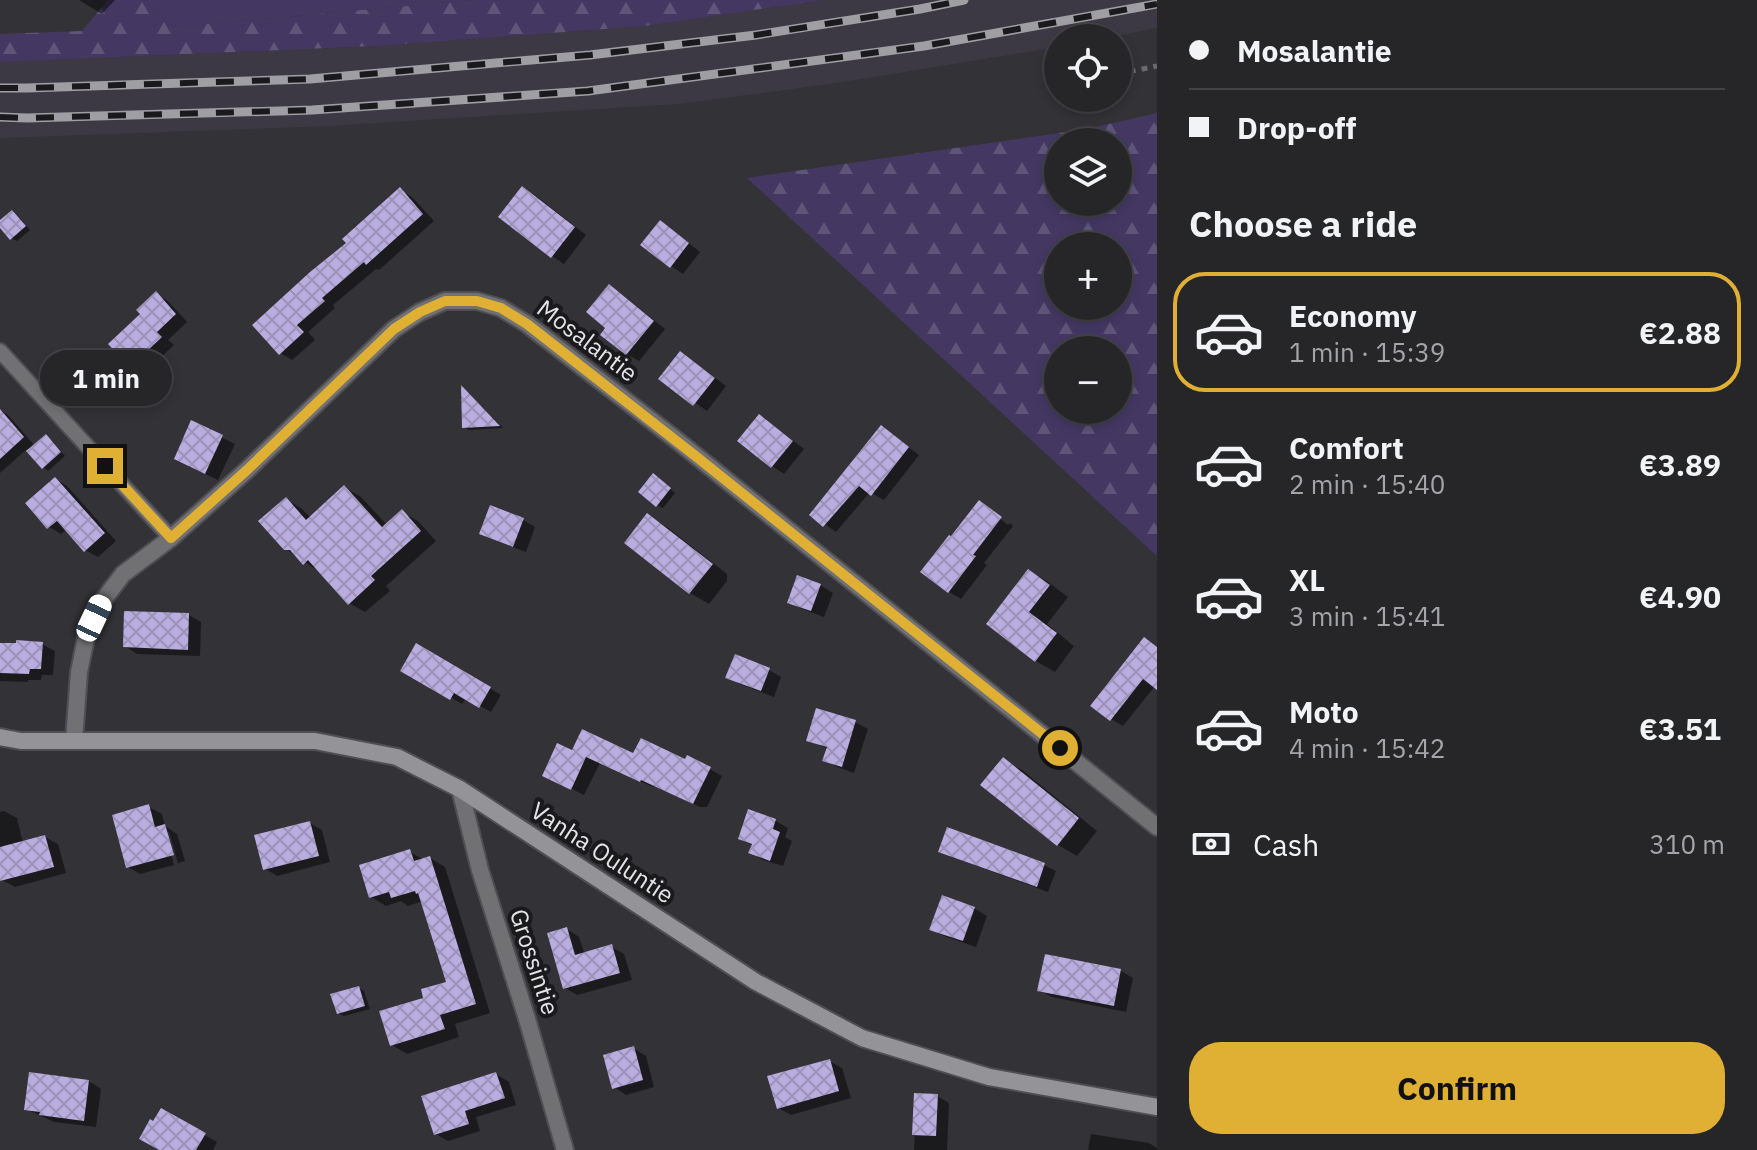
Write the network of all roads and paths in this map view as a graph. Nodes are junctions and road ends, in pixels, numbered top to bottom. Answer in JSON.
{"nodes":[{"id":1,"x":1157,"y":66,"type":"edge"},
{"id":2,"x":1132,"y":71,"type":"edge"},
{"id":3,"x":0,"y":351,"type":"edge"},
{"id":4,"x":171,"y":538,"type":"junction"},
{"id":5,"x":0,"y":737,"type":"edge"},
{"id":6,"x":74,"y":741,"type":"junction"},
{"id":7,"x":460,"y":789,"type":"junction"},
{"id":8,"x":1157,"y":827,"type":"edge"},
{"id":9,"x":1157,"y":1107,"type":"edge"},
{"id":10,"x":565,"y":1150,"type":"edge"}],
"edges":[{"from":1,"to":2,"type":"path"},
{"from":3,"to":4,"type":"lane"},
{"from":4,"to":6,"type":"street","name":"Mosalantie"},
{"from":4,"to":8,"type":"street","name":"Mosalantie"},
{"from":5,"to":6,"type":"street","name":"Vanha Ouluntie"},
{"from":6,"to":7,"type":"street","name":"Vanha Ouluntie"},
{"from":7,"to":9,"type":"street","name":"Vanha Ouluntie"},
{"from":7,"to":10,"type":"street","name":"Grossintie"}]}
